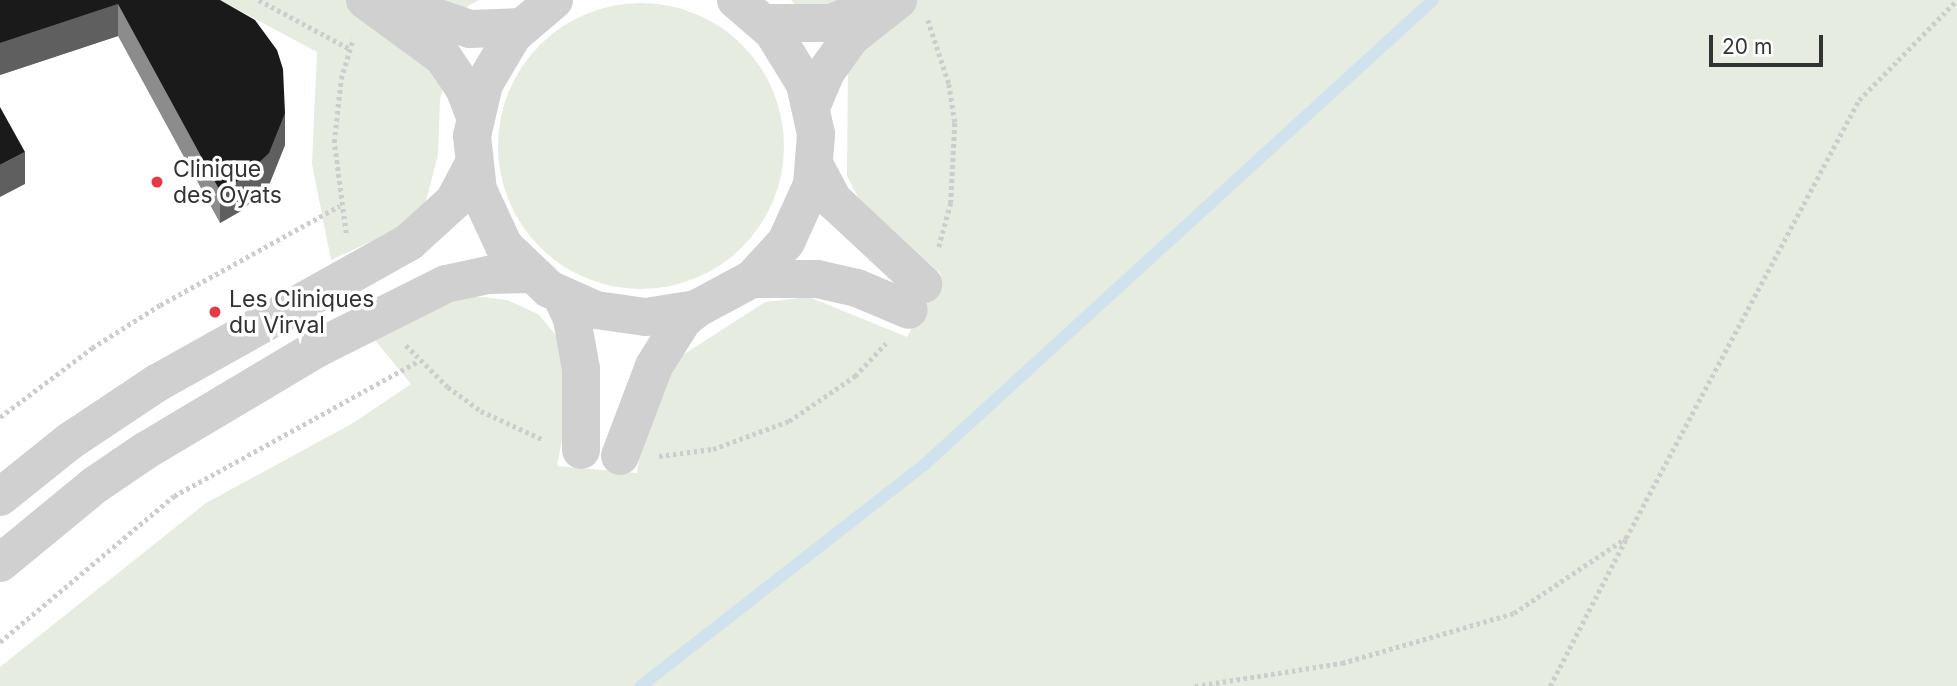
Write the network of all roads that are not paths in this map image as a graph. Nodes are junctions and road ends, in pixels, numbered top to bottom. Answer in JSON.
{"nodes":[{"id":1,"x":365,"y":0,"type":"edge"},
{"id":2,"x":386,"y":0,"type":"edge"},
{"id":3,"x":554,"y":0,"type":"edge"},
{"id":4,"x":892,"y":0,"type":"edge"},
{"id":5,"x":898,"y":0,"type":"edge"},
{"id":6,"x":750,"y":11,"type":"edge"},
{"id":7,"x":520,"y":27,"type":"junction"},
{"id":8,"x":812,"y":105,"type":"junction"},
{"id":9,"x":475,"y":117,"type":"junction"},
{"id":10,"x":473,"y":166,"type":"junction"},
{"id":11,"x":815,"y":166,"type":"junction"},
{"id":12,"x":529,"y":274,"type":"junction"},
{"id":13,"x":752,"y":279,"type":"junction"},
{"id":14,"x":561,"y":295,"type":"junction"},
{"id":15,"x":696,"y":309,"type":"junction"},
{"id":16,"x":582,"y":450,"type":"dead end"},
{"id":17,"x":620,"y":456,"type":"dead end"},
{"id":18,"x":0,"y":497,"type":"edge"},
{"id":19,"x":0,"y":563,"type":"edge"}],
"edges":[{"from":1,"to":9,"type":"street"},
{"from":2,"to":7,"type":"street"},
{"from":3,"to":7,"type":"street"},
{"from":4,"to":6,"type":"street"},
{"from":5,"to":8,"type":"street"},
{"from":6,"to":8,"type":"street"},
{"from":7,"to":9,"type":"street"},
{"from":8,"to":11,"type":"street"},
{"from":9,"to":10,"type":"street"},
{"from":10,"to":12,"type":"street"},
{"from":10,"to":18,"type":"street"},
{"from":11,"to":13,"type":"street"},
{"from":11,"to":13,"type":"street"},
{"from":12,"to":14,"type":"street"},
{"from":12,"to":19,"type":"street"},
{"from":13,"to":15,"type":"street"},
{"from":14,"to":15,"type":"street"},
{"from":14,"to":16,"type":"street"},
{"from":15,"to":17,"type":"street"}]}
